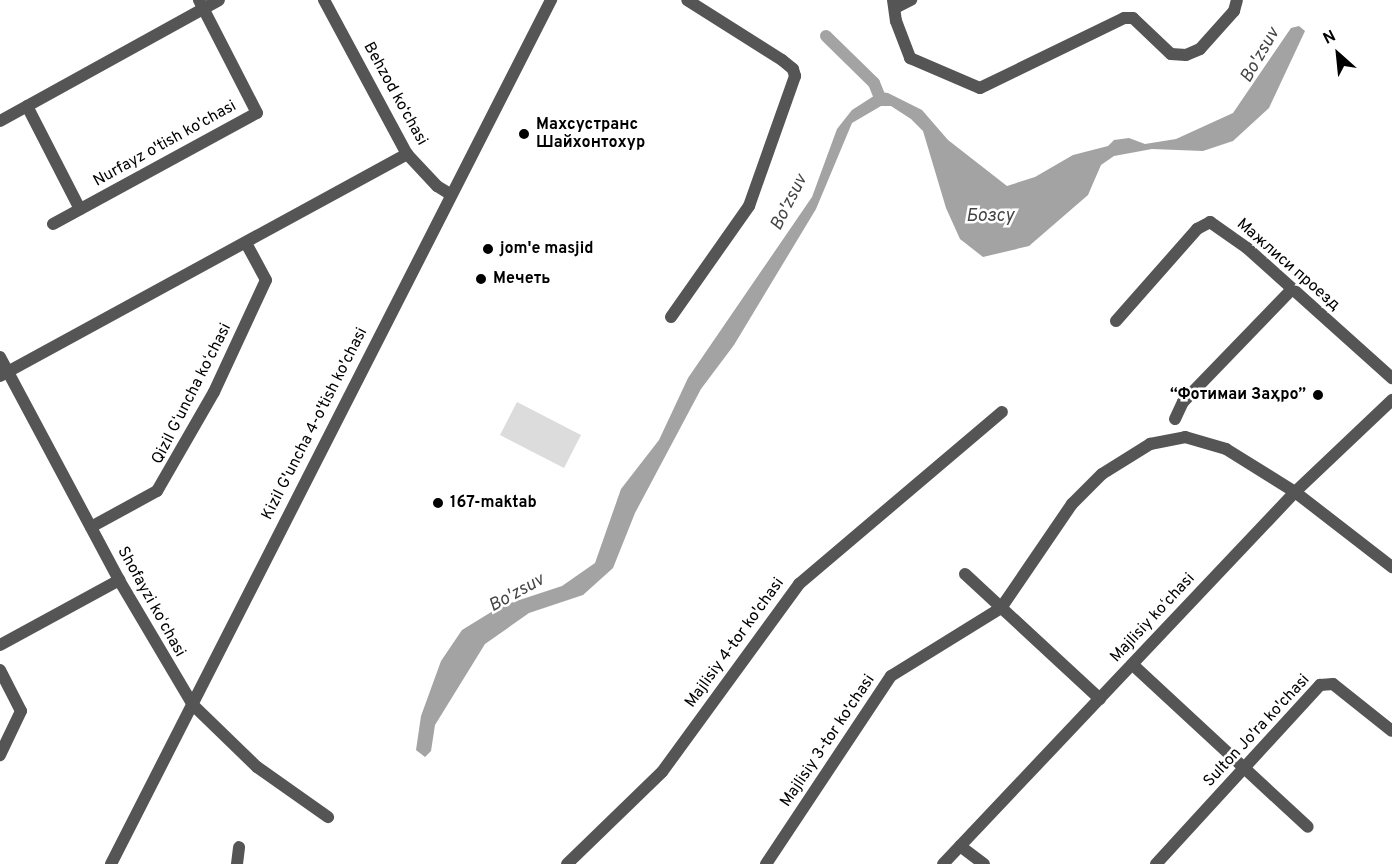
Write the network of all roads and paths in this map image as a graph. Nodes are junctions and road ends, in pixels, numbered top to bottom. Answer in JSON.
{"nodes":[{"id":1,"x":219,"y":0,"type":"edge"},
{"id":2,"x":324,"y":0,"type":"edge"},
{"id":3,"x":551,"y":0,"type":"edge"},
{"id":4,"x":687,"y":0,"type":"edge"},
{"id":5,"x":911,"y":0,"type":"edge"},
{"id":6,"x":1237,"y":0,"type":"edge"},
{"id":7,"x":895,"y":3,"type":"edge"},
{"id":8,"x":201,"y":4,"type":"edge"},
{"id":9,"x":27,"y":106,"type":"junction"},
{"id":10,"x":1,"y":119,"type":"edge"},
{"id":11,"x":407,"y":154,"type":"junction"},
{"id":12,"x":450,"y":194,"type":"junction"},
{"id":13,"x":80,"y":209,"type":"junction"},
{"id":14,"x":53,"y":224,"type":"dead end"},
{"id":15,"x":246,"y":243,"type":"junction"},
{"id":16,"x":1292,"y":289,"type":"junction"},
{"id":17,"x":671,"y":317,"type":"dead end"},
{"id":18,"x":1116,"y":321,"type":"dead end"},
{"id":19,"x":0,"y":357,"type":"edge"},
{"id":20,"x":4,"y":374,"type":"edge"},
{"id":21,"x":1392,"y":378,"type":"edge"},
{"id":22,"x":1392,"y":400,"type":"edge"},
{"id":23,"x":1002,"y":412,"type":"dead end"},
{"id":24,"x":1174,"y":419,"type":"dead end"},
{"id":25,"x":1295,"y":492,"type":"junction"},
{"id":26,"x":91,"y":527,"type":"junction"},
{"id":27,"x":1392,"y":567,"type":"edge"},
{"id":28,"x":965,"y":574,"type":"dead end"},
{"id":29,"x":119,"y":580,"type":"junction"},
{"id":30,"x":1001,"y":608,"type":"junction"},
{"id":31,"x":0,"y":645,"type":"edge"},
{"id":32,"x":1132,"y":664,"type":"junction"},
{"id":33,"x":0,"y":670,"type":"edge"},
{"id":34,"x":1100,"y":699,"type":"junction"},
{"id":35,"x":193,"y":705,"type":"junction"},
{"id":36,"x":1392,"y":731,"type":"edge"},
{"id":37,"x":0,"y":755,"type":"edge"},
{"id":38,"x":1244,"y":768,"type":"junction"},
{"id":39,"x":328,"y":817,"type":"dead end"},
{"id":40,"x":1308,"y":827,"type":"dead end"},
{"id":41,"x":960,"y":846,"type":"junction"},
{"id":42,"x":239,"y":847,"type":"dead end"},
{"id":43,"x":111,"y":864,"type":"edge"},
{"id":44,"x":237,"y":864,"type":"edge"},
{"id":45,"x":567,"y":864,"type":"edge"},
{"id":46,"x":766,"y":864,"type":"edge"},
{"id":47,"x":944,"y":864,"type":"edge"},
{"id":48,"x":984,"y":864,"type":"edge"},
{"id":49,"x":1156,"y":864,"type":"edge"}],
"edges":[{"from":1,"to":8,"type":"street"},
{"from":2,"to":11,"type":"street","name":"Behzod ko‘chasi"},
{"from":3,"to":12,"type":"street","name":"Kizil G'uncha 4-o'tish ko'chasi"},
{"from":4,"to":17,"type":"street"},
{"from":5,"to":7,"type":"street"},
{"from":6,"to":7,"type":"street"},
{"from":8,"to":9,"type":"street"},
{"from":8,"to":13,"type":"street","name":"Nurfayz o'tish ko'chasi"},
{"from":9,"to":10,"type":"street"},
{"from":9,"to":13,"type":"street"},
{"from":11,"to":12,"type":"street","name":"Behzod ko‘chasi"},
{"from":11,"to":15,"type":"street"},
{"from":12,"to":35,"type":"street","name":"Kizil G'uncha 4-o'tish ko'chasi"},
{"from":13,"to":14,"type":"street","name":"Nurfayz o'tish ko'chasi"},
{"from":15,"to":20,"type":"street"},
{"from":15,"to":26,"type":"street","name":"Qizil Gʻuncha koʻchasi"},
{"from":16,"to":18,"type":"street","name":"Мажлиси проезд"},
{"from":16,"to":21,"type":"street","name":"Мажлиси проезд"},
{"from":16,"to":24,"type":"street"},
{"from":19,"to":20,"type":"street","name":"Shofayzi koʻchasi"},
{"from":20,"to":26,"type":"street","name":"Shofayzi koʻchasi"},
{"from":22,"to":25,"type":"street","name":"Majlisiy koʻchasi"},
{"from":23,"to":45,"type":"street","name":"Majlisiy 4-tor ko'chasi"},
{"from":25,"to":27,"type":"street","name":"Majlisiy 3-tor ko'chasi"},
{"from":25,"to":30,"type":"street","name":"Majlisiy 3-tor ko'chasi"},
{"from":25,"to":32,"type":"street","name":"Majlisiy koʻchasi"},
{"from":26,"to":29,"type":"street","name":"Shofayzi koʻchasi"},
{"from":28,"to":30,"type":"street"},
{"from":29,"to":31,"type":"street"},
{"from":29,"to":35,"type":"street","name":"Shofayzi koʻchasi"},
{"from":30,"to":34,"type":"street"},
{"from":30,"to":46,"type":"street","name":"Majlisiy 3-tor ko'chasi"},
{"from":32,"to":34,"type":"street","name":"Majlisiy koʻchasi"},
{"from":32,"to":38,"type":"street"},
{"from":33,"to":37,"type":"street"},
{"from":34,"to":41,"type":"street","name":"Majlisiy koʻchasi"},
{"from":35,"to":39,"type":"street","name":"Shofayzi koʻchasi"},
{"from":35,"to":43,"type":"street","name":"Kizil G'uncha 4-o'tish ko'chasi"},
{"from":36,"to":38,"type":"street","name":"Sulton Jo'ra ko'chasi"},
{"from":38,"to":40,"type":"street"},
{"from":38,"to":49,"type":"street","name":"Sulton Jo'ra ko'chasi"},
{"from":41,"to":47,"type":"street","name":"Majlisiy koʻchasi"},
{"from":41,"to":48,"type":"street"},
{"from":42,"to":44,"type":"street"}]}
